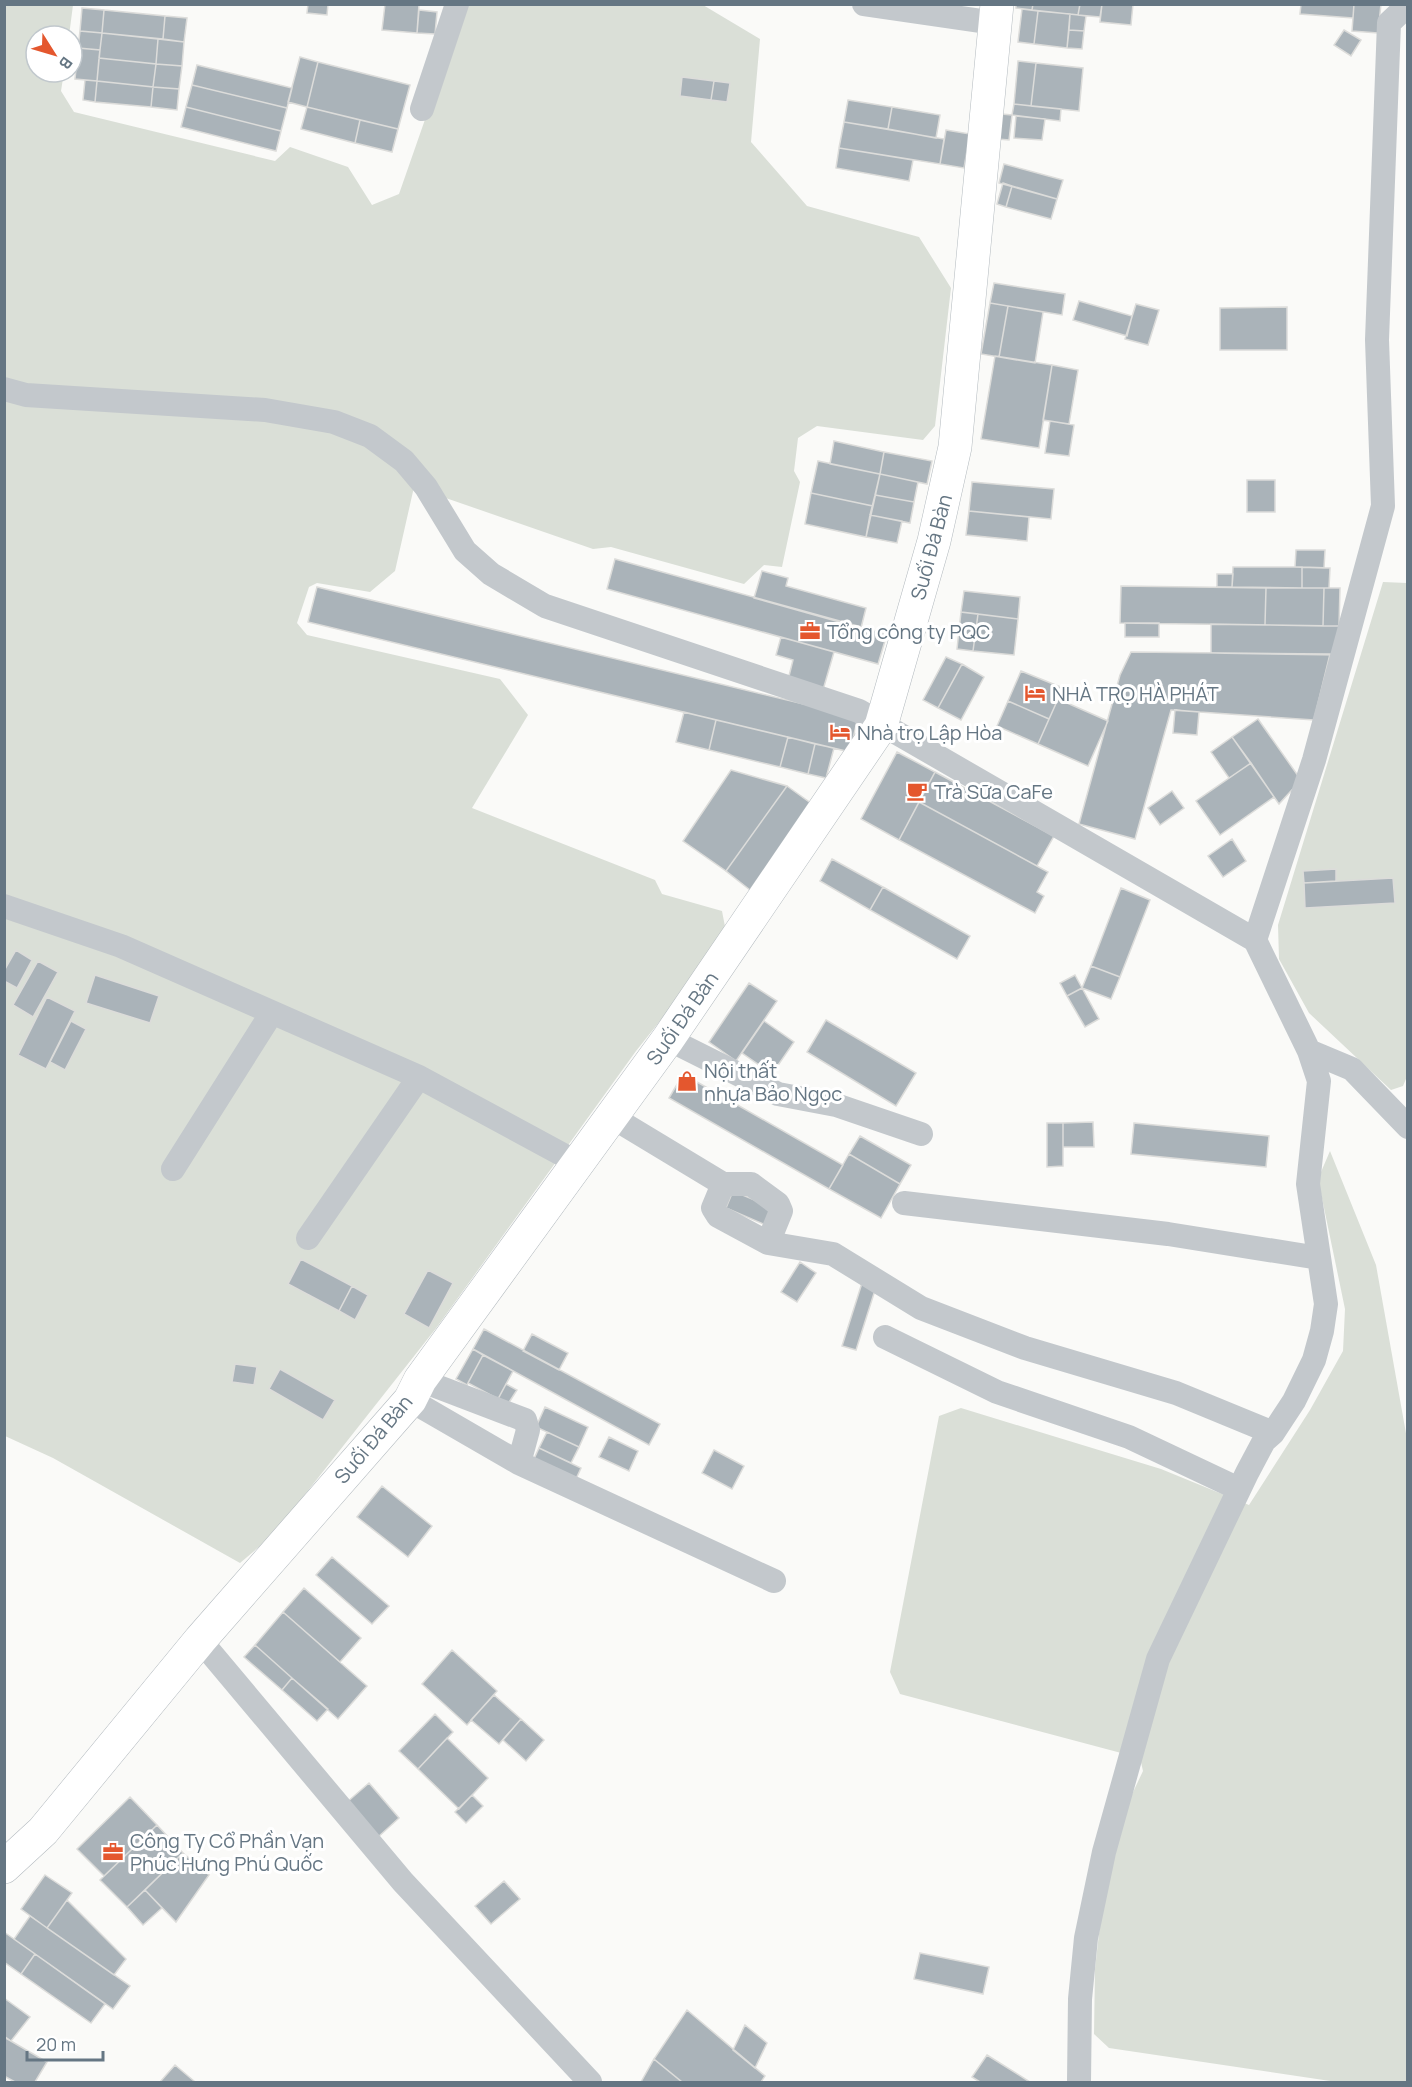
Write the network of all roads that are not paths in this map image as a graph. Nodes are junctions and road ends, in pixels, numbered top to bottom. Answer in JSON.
{"nodes":[{"id":1,"x":457,"y":4,"type":"edge"},
{"id":2,"x":864,"y":4,"type":"edge"},
{"id":3,"x":1407,"y":5,"type":"edge"},
{"id":4,"x":996,"y":14,"type":"edge"},
{"id":5,"x":423,"y":109,"type":"dead end"},
{"id":6,"x":4,"y":389,"type":"edge"},
{"id":7,"x":881,"y":726,"type":"junction"},
{"id":8,"x":4,"y":906,"type":"edge"},
{"id":9,"x":1255,"y":940,"type":"junction"},
{"id":10,"x":271,"y":1014,"type":"junction"},
{"id":11,"x":668,"y":1039,"type":"junction"},
{"id":12,"x":1309,"y":1051,"type":"junction"},
{"id":13,"x":419,"y":1077,"type":"junction"},
{"id":14,"x":612,"y":1117,"type":"junction"},
{"id":15,"x":1407,"y":1127,"type":"edge"},
{"id":16,"x":921,"y":1134,"type":"dead end"},
{"id":17,"x":578,"y":1163,"type":"junction"},
{"id":18,"x":173,"y":1169,"type":"dead end"},
{"id":19,"x":723,"y":1184,"type":"junction"},
{"id":20,"x":904,"y":1203,"type":"dead end"},
{"id":21,"x":308,"y":1238,"type":"dead end"},
{"id":22,"x":768,"y":1243,"type":"junction"},
{"id":23,"x":1319,"y":1258,"type":"junction"},
{"id":24,"x":885,"y":1336,"type":"dead end"},
{"id":25,"x":415,"y":1390,"type":"junction"},
{"id":26,"x":1273,"y":1433,"type":"junction"},
{"id":27,"x":519,"y":1463,"type":"junction"},
{"id":28,"x":1239,"y":1489,"type":"junction"},
{"id":29,"x":774,"y":1581,"type":"dead end"},
{"id":30,"x":200,"y":1640,"type":"junction"},
{"id":31,"x":4,"y":1867,"type":"edge"},
{"id":32,"x":590,"y":2082,"type":"edge"},
{"id":33,"x":1079,"y":2082,"type":"edge"}],
"edges":[{"from":1,"to":5,"type":"street"},
{"from":2,"to":4,"type":"street"},
{"from":3,"to":9,"type":"street"},
{"from":4,"to":7,"type":"street","name":"Suối Đá Bàn"},
{"from":6,"to":7,"type":"street"},
{"from":7,"to":9,"type":"street"},
{"from":7,"to":11,"type":"street","name":"Suối Đá Bàn"},
{"from":8,"to":10,"type":"street"},
{"from":9,"to":12,"type":"street"},
{"from":10,"to":13,"type":"street"},
{"from":10,"to":18,"type":"street"},
{"from":11,"to":14,"type":"street","name":"Suối Đá Bàn"},
{"from":11,"to":16,"type":"street"},
{"from":12,"to":15,"type":"street"},
{"from":12,"to":23,"type":"street"},
{"from":13,"to":17,"type":"street"},
{"from":13,"to":21,"type":"street"},
{"from":14,"to":17,"type":"street","name":"Suối Đá Bàn"},
{"from":14,"to":19,"type":"street"},
{"from":17,"to":25,"type":"street","name":"Suối Đá Bàn"},
{"from":19,"to":22,"type":"street"},
{"from":19,"to":22,"type":"street"},
{"from":20,"to":23,"type":"street"},
{"from":22,"to":26,"type":"street"},
{"from":23,"to":26,"type":"street"},
{"from":24,"to":28,"type":"street"},
{"from":25,"to":27,"type":"street"},
{"from":25,"to":27,"type":"street"},
{"from":25,"to":30,"type":"street","name":"Suối Đá Bàn"},
{"from":26,"to":28,"type":"street"},
{"from":27,"to":29,"type":"street"},
{"from":28,"to":33,"type":"street"},
{"from":30,"to":31,"type":"street","name":"Suối Đá Bàn"},
{"from":30,"to":32,"type":"street"}]}
